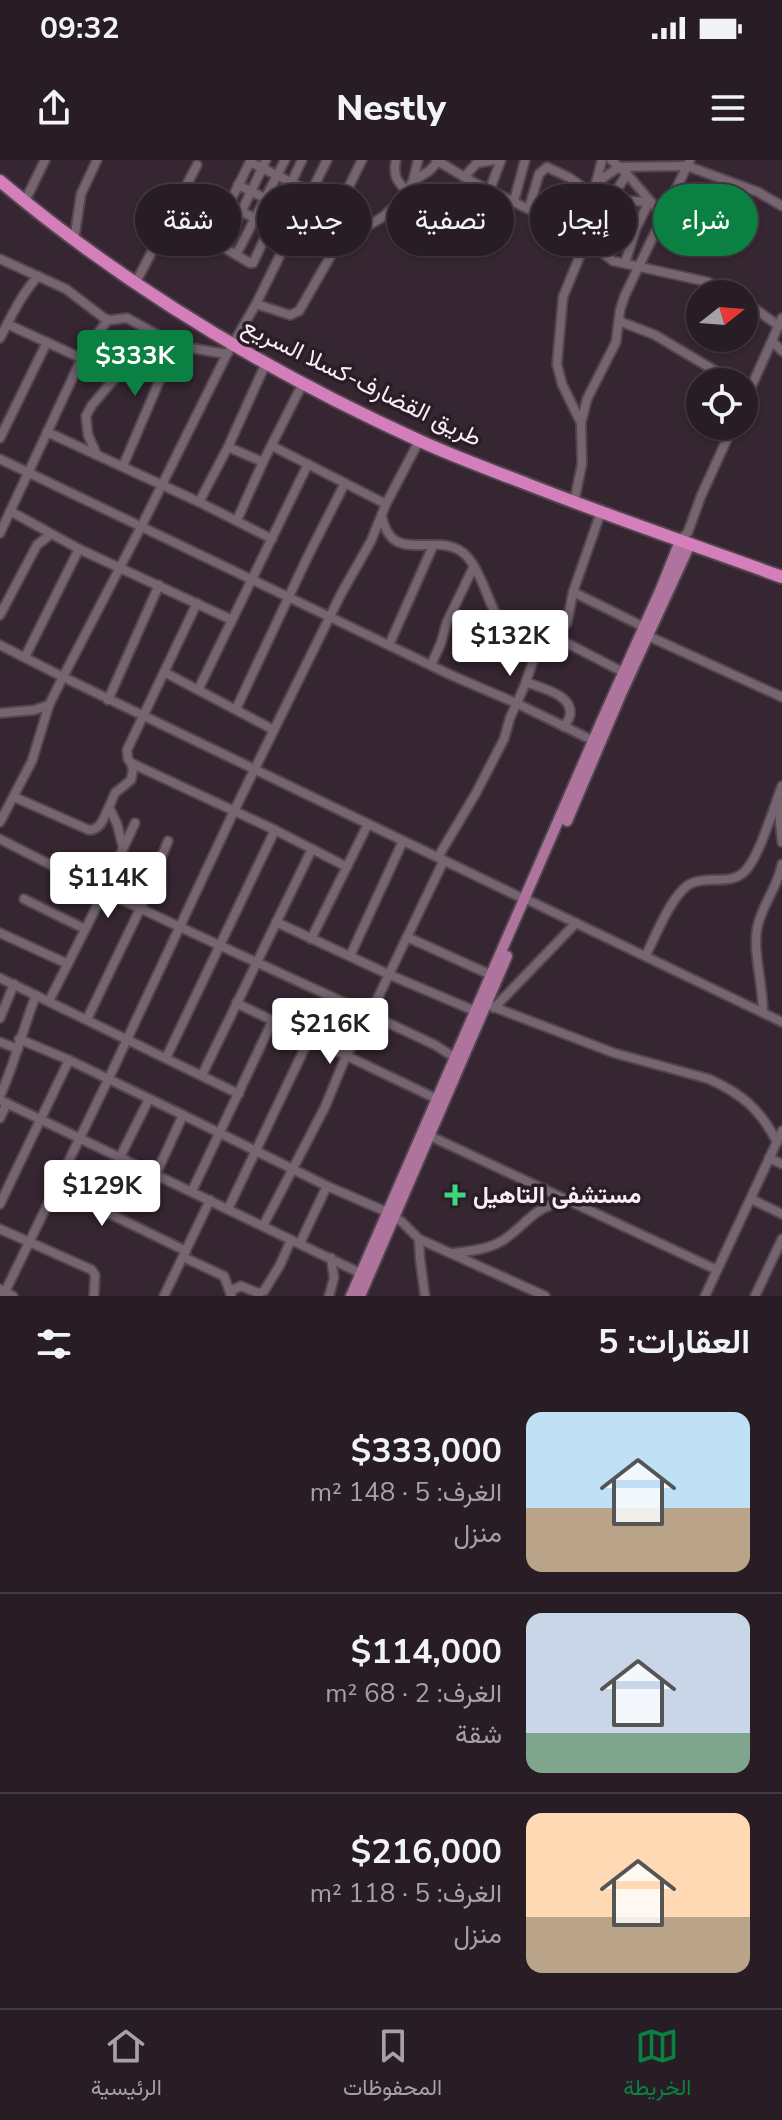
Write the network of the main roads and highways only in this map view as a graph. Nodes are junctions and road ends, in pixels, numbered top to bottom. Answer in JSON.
{"nodes":[{"id":1,"x":0,"y":181,"type":"edge"},
{"id":2,"x":686,"y":539,"type":"junction"},
{"id":3,"x":782,"y":577,"type":"edge"},
{"id":4,"x":646,"y":632,"type":"junction"},
{"id":5,"x":596,"y":742,"type":"junction"},
{"id":6,"x":527,"y":900,"type":"junction"},
{"id":7,"x":484,"y":1006,"type":"junction"},
{"id":8,"x":458,"y":1059,"type":"junction"},
{"id":9,"x":391,"y":1214,"type":"junction"},
{"id":10,"x":351,"y":1296,"type":"edge"},
{"id":11,"x":360,"y":1296,"type":"edge"}],
"edges":[{"from":1,"to":2,"type":"highway","name":"طريق القضارف-كسلا السريع"},
{"from":2,"to":3,"type":"highway","name":"طريق القضارف-كسلا السريع"},
{"from":2,"to":4,"type":"main road"},
{"from":4,"to":5,"type":"main road"},
{"from":4,"to":5,"type":"main road"},
{"from":5,"to":6,"type":"main road"},
{"from":6,"to":7,"type":"main road"},
{"from":6,"to":7,"type":"main road"},
{"from":7,"to":8,"type":"main road"},
{"from":8,"to":9,"type":"main road"},
{"from":8,"to":9,"type":"main road"},
{"from":9,"to":10,"type":"main road"},
{"from":9,"to":11,"type":"main road"}]}
